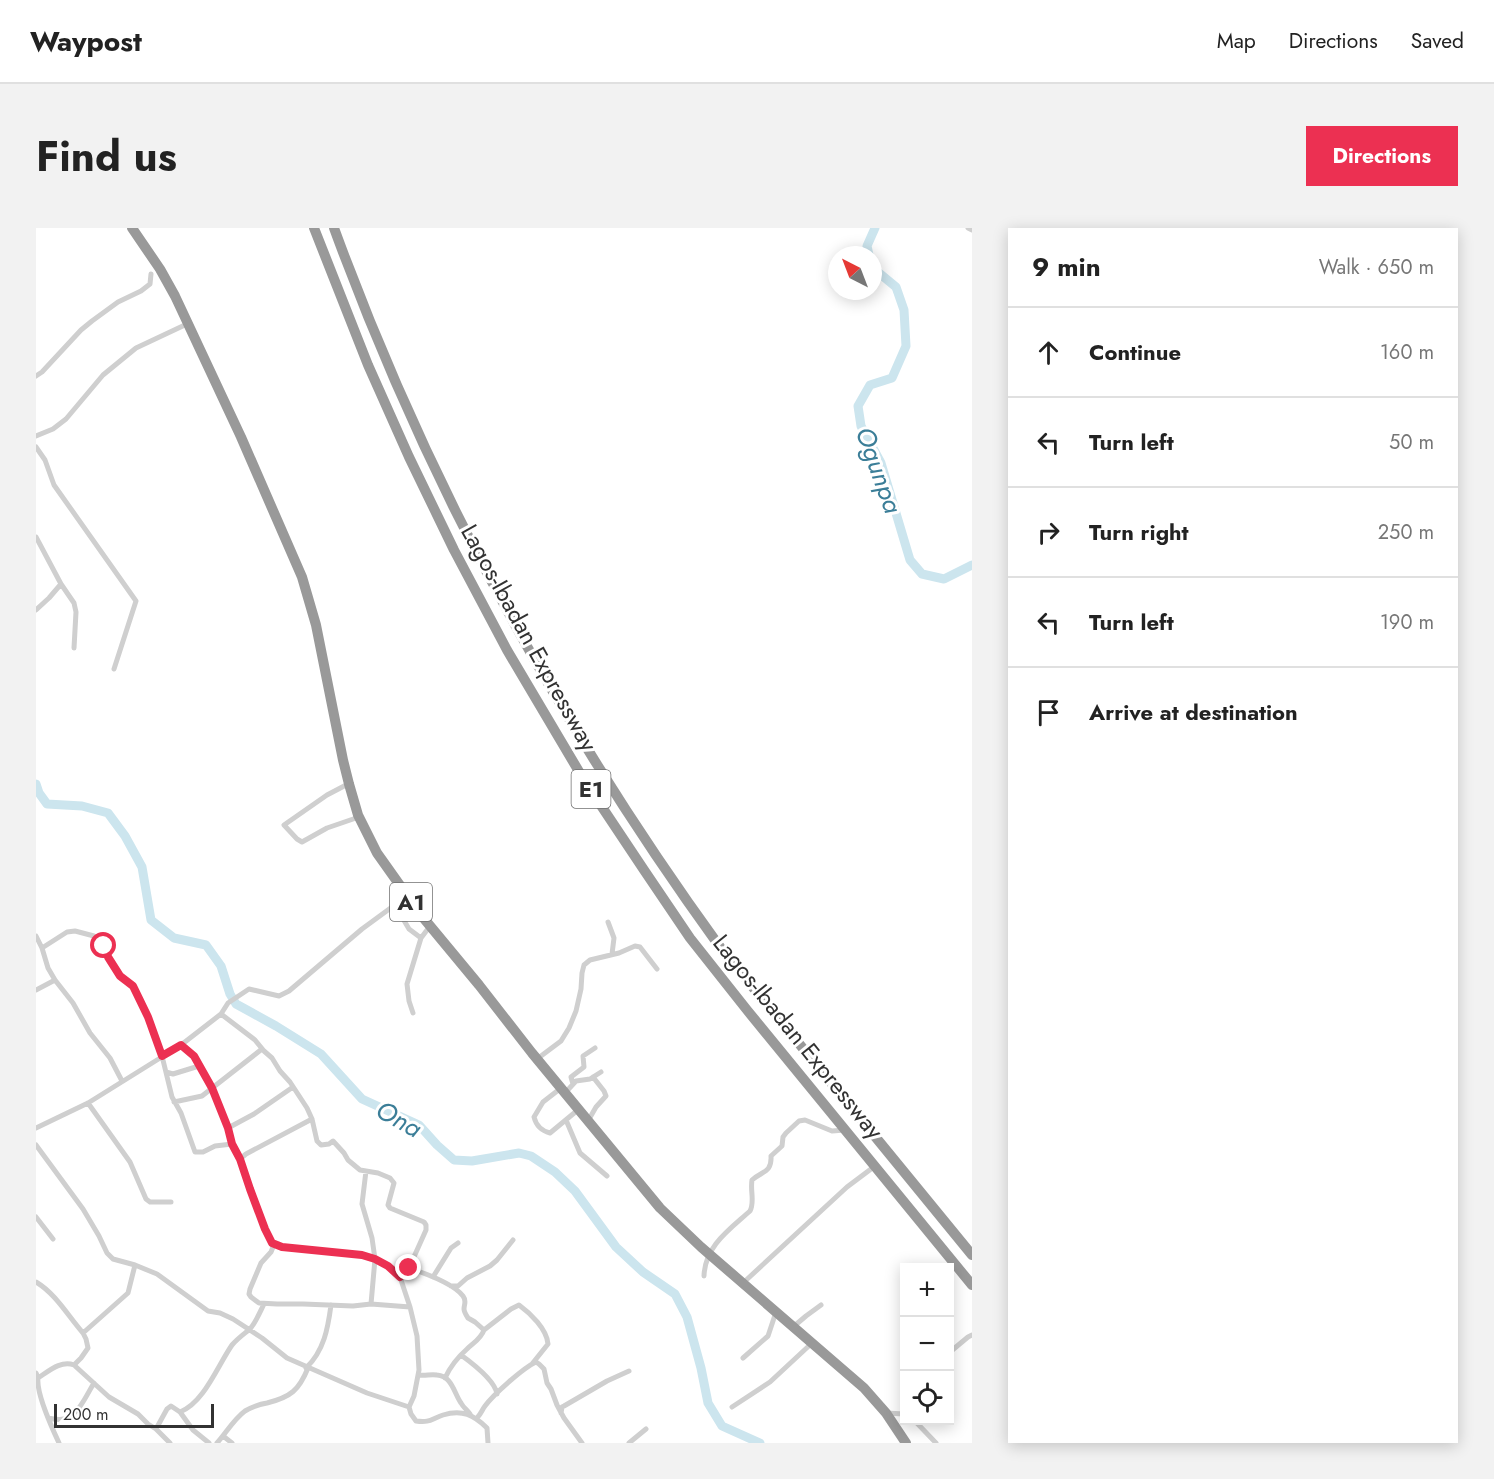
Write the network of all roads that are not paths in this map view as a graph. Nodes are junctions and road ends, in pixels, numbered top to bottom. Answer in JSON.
{"nodes":[{"id":1,"x":132,"y":228,"type":"edge"},
{"id":2,"x":314,"y":228,"type":"edge"},
{"id":3,"x":334,"y":228,"type":"edge"},
{"id":4,"x":968,"y":228,"type":"edge"},
{"id":5,"x":972,"y":230,"type":"edge"},
{"id":6,"x":151,"y":274,"type":"dead end"},
{"id":7,"x":189,"y":323,"type":"junction"},
{"id":8,"x":36,"y":376,"type":"edge"},
{"id":9,"x":36,"y":436,"type":"edge"},
{"id":10,"x":36,"y":447,"type":"edge"},
{"id":11,"x":36,"y":537,"type":"edge"},
{"id":12,"x":61,"y":584,"type":"junction"},
{"id":13,"x":36,"y":610,"type":"edge"},
{"id":14,"x":74,"y":648,"type":"dead end"},
{"id":15,"x":114,"y":669,"type":"dead end"},
{"id":16,"x":349,"y":784,"type":"junction"},
{"id":17,"x":359,"y":817,"type":"junction"},
{"id":18,"x":407,"y":896,"type":"junction"},
{"id":19,"x":394,"y":905,"type":"junction"},
{"id":20,"x":608,"y":922,"type":"dead end"},
{"id":21,"x":430,"y":926,"type":"junction"},
{"id":22,"x":36,"y":936,"type":"edge"},
{"id":23,"x":421,"y":938,"type":"junction"},
{"id":24,"x":42,"y":948,"type":"junction"},
{"id":25,"x":612,"y":954,"type":"junction"},
{"id":26,"x":657,"y":969,"type":"dead end"},
{"id":27,"x":55,"y":980,"type":"junction"},
{"id":28,"x":36,"y":990,"type":"edge"},
{"id":29,"x":413,"y":1013,"type":"dead end"},
{"id":30,"x":221,"y":1014,"type":"junction"},
{"id":31,"x":181,"y":1045,"type":"junction"},
{"id":32,"x":596,"y":1048,"type":"dead end"},
{"id":33,"x":262,"y":1049,"type":"junction"},
{"id":34,"x":162,"y":1056,"type":"junction"},
{"id":35,"x":537,"y":1059,"type":"junction"},
{"id":36,"x":199,"y":1066,"type":"junction"},
{"id":37,"x":166,"y":1072,"type":"junction"},
{"id":38,"x":601,"y":1072,"type":"dead end"},
{"id":39,"x":593,"y":1077,"type":"junction"},
{"id":40,"x":122,"y":1081,"type":"junction"},
{"id":41,"x":573,"y":1084,"type":"junction"},
{"id":42,"x":212,"y":1088,"type":"junction"},
{"id":43,"x":293,"y":1088,"type":"junction"},
{"id":44,"x":563,"y":1090,"type":"junction"},
{"id":45,"x":174,"y":1101,"type":"junction"},
{"id":46,"x":88,"y":1103,"type":"junction"},
{"id":47,"x":579,"y":1109,"type":"junction"},
{"id":48,"x":312,"y":1119,"type":"junction"},
{"id":49,"x":566,"y":1120,"type":"junction"},
{"id":50,"x":588,"y":1121,"type":"junction"},
{"id":51,"x":36,"y":1128,"type":"edge"},
{"id":52,"x":228,"y":1128,"type":"junction"},
{"id":53,"x":846,"y":1130,"type":"junction"},
{"id":54,"x":232,"y":1144,"type":"junction"},
{"id":55,"x":36,"y":1145,"type":"edge"},
{"id":56,"x":240,"y":1159,"type":"junction"},
{"id":57,"x":875,"y":1166,"type":"junction"},
{"id":58,"x":366,"y":1171,"type":"junction"},
{"id":59,"x":607,"y":1176,"type":"dead end"},
{"id":60,"x":171,"y":1202,"type":"dead end"},
{"id":61,"x":36,"y":1218,"type":"edge"},
{"id":62,"x":53,"y":1239,"type":"dead end"},
{"id":63,"x":513,"y":1240,"type":"dead end"},
{"id":64,"x":272,"y":1243,"type":"junction"},
{"id":65,"x":458,"y":1243,"type":"dead end"},
{"id":66,"x":709,"y":1254,"type":"junction"},
{"id":67,"x":972,"y":1255,"type":"edge"},
{"id":68,"x":375,"y":1259,"type":"junction"},
{"id":69,"x":135,"y":1265,"type":"junction"},
{"id":70,"x":409,"y":1268,"type":"junction"},
{"id":71,"x":704,"y":1276,"type":"dead end"},
{"id":72,"x":400,"y":1277,"type":"junction"},
{"id":73,"x":433,"y":1277,"type":"junction"},
{"id":74,"x":36,"y":1282,"type":"edge"},
{"id":75,"x":743,"y":1283,"type":"junction"},
{"id":76,"x":972,"y":1285,"type":"edge"},
{"id":77,"x":451,"y":1286,"type":"junction"},
{"id":78,"x":264,"y":1304,"type":"junction"},
{"id":79,"x":371,"y":1304,"type":"junction"},
{"id":80,"x":331,"y":1305,"type":"junction"},
{"id":81,"x":821,"y":1305,"type":"dead end"},
{"id":82,"x":410,"y":1307,"type":"junction"},
{"id":83,"x":776,"y":1312,"type":"junction"},
{"id":84,"x":794,"y":1327,"type":"junction"},
{"id":85,"x":249,"y":1330,"type":"junction"},
{"id":86,"x":484,"y":1330,"type":"junction"},
{"id":87,"x":83,"y":1333,"type":"junction"},
{"id":88,"x":972,"y":1335,"type":"edge"},
{"id":89,"x":812,"y":1343,"type":"junction"},
{"id":90,"x":954,"y":1348,"type":"edge"},
{"id":91,"x":461,"y":1354,"type":"junction"},
{"id":92,"x":743,"y":1358,"type":"dead end"},
{"id":93,"x":532,"y":1364,"type":"junction"},
{"id":94,"x":74,"y":1365,"type":"junction"},
{"id":95,"x":307,"y":1368,"type":"junction"},
{"id":96,"x":629,"y":1371,"type":"dead end"},
{"id":97,"x":418,"y":1375,"type":"junction"},
{"id":98,"x":37,"y":1376,"type":"edge"},
{"id":99,"x":445,"y":1378,"type":"junction"},
{"id":100,"x":94,"y":1383,"type":"junction"},
{"id":101,"x":496,"y":1394,"type":"junction"},
{"id":102,"x":39,"y":1405,"type":"edge"},
{"id":103,"x":409,"y":1407,"type":"junction"},
{"id":104,"x":732,"y":1407,"type":"dead end"},
{"id":105,"x":180,"y":1412,"type":"junction"},
{"id":106,"x":561,"y":1413,"type":"junction"},
{"id":107,"x":886,"y":1413,"type":"junction"},
{"id":108,"x":900,"y":1413,"type":"edge"},
{"id":109,"x":470,"y":1414,"type":"junction"},
{"id":110,"x":48,"y":1418,"type":"junction"},
{"id":111,"x":477,"y":1418,"type":"junction"},
{"id":112,"x":919,"y":1425,"type":"edge"},
{"id":113,"x":156,"y":1429,"type":"junction"},
{"id":114,"x":646,"y":1429,"type":"dead end"},
{"id":115,"x":223,"y":1436,"type":"junction"},
{"id":116,"x":59,"y":1443,"type":"edge"},
{"id":117,"x":170,"y":1443,"type":"edge"},
{"id":118,"x":208,"y":1443,"type":"edge"},
{"id":119,"x":217,"y":1443,"type":"edge"},
{"id":120,"x":232,"y":1443,"type":"edge"},
{"id":121,"x":488,"y":1443,"type":"edge"},
{"id":122,"x":582,"y":1443,"type":"edge"},
{"id":123,"x":629,"y":1443,"type":"edge"},
{"id":124,"x":906,"y":1443,"type":"edge"},
{"id":125,"x":936,"y":1443,"type":"edge"}],
"edges":[{"from":1,"to":7,"type":"highway","number":"A1"},
{"from":2,"to":53,"type":"highway","name":"Lagos-Ibadan Expressway","number":"E1"},
{"from":3,"to":67,"type":"highway","name":"Lagos-Ibadan Expressway","number":"E1"},
{"from":4,"to":5,"type":"street"},
{"from":6,"to":8,"type":"street"},
{"from":7,"to":9,"type":"street"},
{"from":7,"to":16,"type":"highway","number":"A1"},
{"from":10,"to":15,"type":"street"},
{"from":11,"to":12,"type":"street"},
{"from":12,"to":13,"type":"street"},
{"from":12,"to":14,"type":"street"},
{"from":16,"to":17,"type":"highway","number":"A1"},
{"from":16,"to":17,"type":"street"},
{"from":17,"to":18,"type":"highway","number":"A1"},
{"from":18,"to":19,"type":"street"},
{"from":18,"to":21,"type":"highway","number":"A1"},
{"from":19,"to":23,"type":"street"},
{"from":19,"to":30,"type":"street"},
{"from":20,"to":25,"type":"street"},
{"from":21,"to":23,"type":"street"},
{"from":21,"to":35,"type":"highway","number":"A1"},
{"from":22,"to":24,"type":"street"},
{"from":23,"to":29,"type":"street"},
{"from":24,"to":27,"type":"street"},
{"from":24,"to":34,"type":"street"},
{"from":25,"to":26,"type":"street"},
{"from":25,"to":35,"type":"street"},
{"from":27,"to":28,"type":"street"},
{"from":27,"to":40,"type":"street"},
{"from":30,"to":31,"type":"street"},
{"from":30,"to":33,"type":"street"},
{"from":31,"to":34,"type":"street"},
{"from":31,"to":36,"type":"street"},
{"from":32,"to":41,"type":"street"},
{"from":33,"to":42,"type":"street"},
{"from":33,"to":43,"type":"street"},
{"from":34,"to":37,"type":"street"},
{"from":34,"to":40,"type":"street"},
{"from":35,"to":44,"type":"highway","number":"A1"},
{"from":36,"to":37,"type":"street"},
{"from":36,"to":42,"type":"street"},
{"from":37,"to":45,"type":"street"},
{"from":38,"to":39,"type":"street"},
{"from":39,"to":41,"type":"street"},
{"from":39,"to":50,"type":"street"},
{"from":40,"to":46,"type":"street"},
{"from":41,"to":44,"type":"street"},
{"from":42,"to":45,"type":"street"},
{"from":42,"to":52,"type":"street"},
{"from":43,"to":48,"type":"street"},
{"from":43,"to":52,"type":"street"},
{"from":44,"to":47,"type":"highway","number":"A1"},
{"from":44,"to":49,"type":"street"},
{"from":45,"to":54,"type":"street"},
{"from":46,"to":51,"type":"street"},
{"from":46,"to":60,"type":"street"},
{"from":47,"to":49,"type":"street"},
{"from":47,"to":50,"type":"highway","number":"A1"},
{"from":48,"to":56,"type":"street"},
{"from":48,"to":58,"type":"street"},
{"from":49,"to":59,"type":"street"},
{"from":50,"to":66,"type":"highway","number":"A1"},
{"from":52,"to":54,"type":"street"},
{"from":53,"to":57,"type":"highway","name":"Lagos-Ibadan Expressway","number":"E1"},
{"from":53,"to":66,"type":"street"},
{"from":54,"to":56,"type":"street"},
{"from":55,"to":69,"type":"street"},
{"from":56,"to":64,"type":"street"},
{"from":57,"to":75,"type":"street"},
{"from":57,"to":76,"type":"highway","name":"Lagos-Ibadan Expressway","number":"E1"},
{"from":58,"to":68,"type":"street"},
{"from":58,"to":70,"type":"street"},
{"from":61,"to":62,"type":"street"},
{"from":63,"to":77,"type":"street"},
{"from":64,"to":68,"type":"street"},
{"from":64,"to":78,"type":"street"},
{"from":65,"to":73,"type":"street"},
{"from":66,"to":71,"type":"street"},
{"from":66,"to":75,"type":"highway","number":"A1"},
{"from":68,"to":72,"type":"street"},
{"from":68,"to":79,"type":"street"},
{"from":69,"to":85,"type":"street"},
{"from":69,"to":87,"type":"street"},
{"from":70,"to":72,"type":"street"},
{"from":70,"to":73,"type":"street"},
{"from":72,"to":82,"type":"street"},
{"from":73,"to":77,"type":"street"},
{"from":74,"to":87,"type":"street"},
{"from":75,"to":83,"type":"highway","number":"A1"},
{"from":77,"to":86,"type":"street"},
{"from":78,"to":80,"type":"street"},
{"from":78,"to":85,"type":"street"},
{"from":79,"to":80,"type":"street"},
{"from":79,"to":82,"type":"street"},
{"from":80,"to":95,"type":"street"},
{"from":81,"to":84,"type":"street"},
{"from":82,"to":97,"type":"street"},
{"from":83,"to":84,"type":"highway","number":"A1"},
{"from":83,"to":92,"type":"street"},
{"from":84,"to":89,"type":"highway","number":"A1"},
{"from":85,"to":95,"type":"street"},
{"from":85,"to":105,"type":"street"},
{"from":86,"to":91,"type":"street"},
{"from":86,"to":93,"type":"street"},
{"from":87,"to":94,"type":"street"},
{"from":88,"to":90,"type":"street"},
{"from":89,"to":104,"type":"street"},
{"from":89,"to":107,"type":"highway","number":"A1"},
{"from":91,"to":99,"type":"street"},
{"from":91,"to":101,"type":"street"},
{"from":93,"to":101,"type":"street"},
{"from":93,"to":106,"type":"street"},
{"from":94,"to":98,"type":"street"},
{"from":94,"to":100,"type":"street"},
{"from":95,"to":103,"type":"street"},
{"from":95,"to":115,"type":"street"},
{"from":96,"to":106,"type":"street"},
{"from":97,"to":99,"type":"street"},
{"from":97,"to":103,"type":"street"},
{"from":98,"to":102,"type":"street"},
{"from":99,"to":109,"type":"street"},
{"from":100,"to":110,"type":"street"},
{"from":100,"to":113,"type":"street"},
{"from":101,"to":111,"type":"street"},
{"from":102,"to":110,"type":"street"},
{"from":103,"to":109,"type":"street"},
{"from":105,"to":113,"type":"street"},
{"from":105,"to":118,"type":"street"},
{"from":106,"to":122,"type":"street"},
{"from":107,"to":108,"type":"street"},
{"from":107,"to":124,"type":"highway","number":"A1"},
{"from":109,"to":111,"type":"street"},
{"from":110,"to":116,"type":"street"},
{"from":111,"to":121,"type":"street"},
{"from":112,"to":125,"type":"street"},
{"from":113,"to":117,"type":"street"},
{"from":114,"to":123,"type":"street"},
{"from":115,"to":119,"type":"street"},
{"from":115,"to":120,"type":"street"}]}
